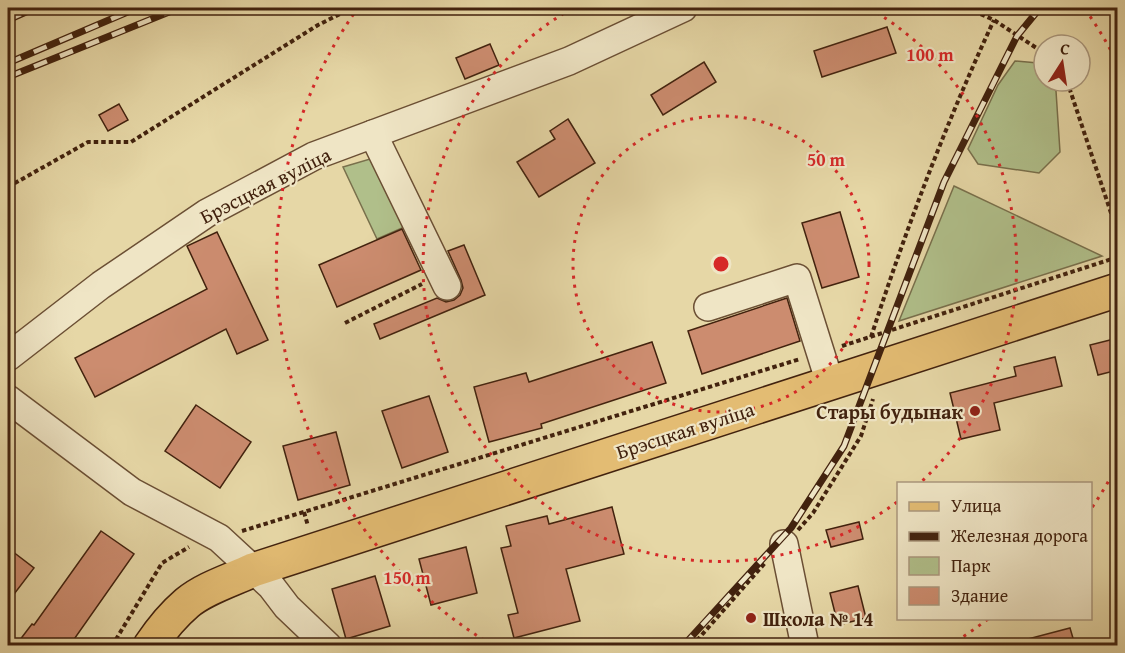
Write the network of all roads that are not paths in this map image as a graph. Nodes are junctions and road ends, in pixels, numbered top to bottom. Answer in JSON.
{"nodes":[{"id":1,"x":683,"y":8,"type":"edge"},
{"id":2,"x":373,"y":134,"type":"junction"},
{"id":3,"x":444,"y":280,"type":"road end"},
{"id":4,"x":1118,"y":290,"type":"edge"},
{"id":5,"x":708,"y":307,"type":"dead end"},
{"id":6,"x":8,"y":357,"type":"edge"},
{"id":7,"x":825,"y":368,"type":"junction"},
{"id":8,"x":8,"y":399,"type":"edge"},
{"id":9,"x":784,"y":544,"type":"dead end"},
{"id":10,"x":253,"y":570,"type":"junction"},
{"id":11,"x":150,"y":645,"type":"edge"},
{"id":12,"x":328,"y":645,"type":"edge"},
{"id":13,"x":805,"y":645,"type":"edge"}],
"edges":[{"from":1,"to":2,"type":"street","name":"Брэсцкая вуліца"},
{"from":2,"to":3,"type":"street"},
{"from":2,"to":6,"type":"street","name":"Брэсцкая вуліца"},
{"from":4,"to":7,"type":"main road","name":"Брэсцкая вуліца"},
{"from":5,"to":7,"type":"street"},
{"from":7,"to":10,"type":"main road","name":"Брэсцкая вуліца"},
{"from":8,"to":10,"type":"street"},
{"from":9,"to":13,"type":"street"},
{"from":10,"to":11,"type":"main road","name":"Брэсцкая вуліца"},
{"from":10,"to":12,"type":"street"}]}
